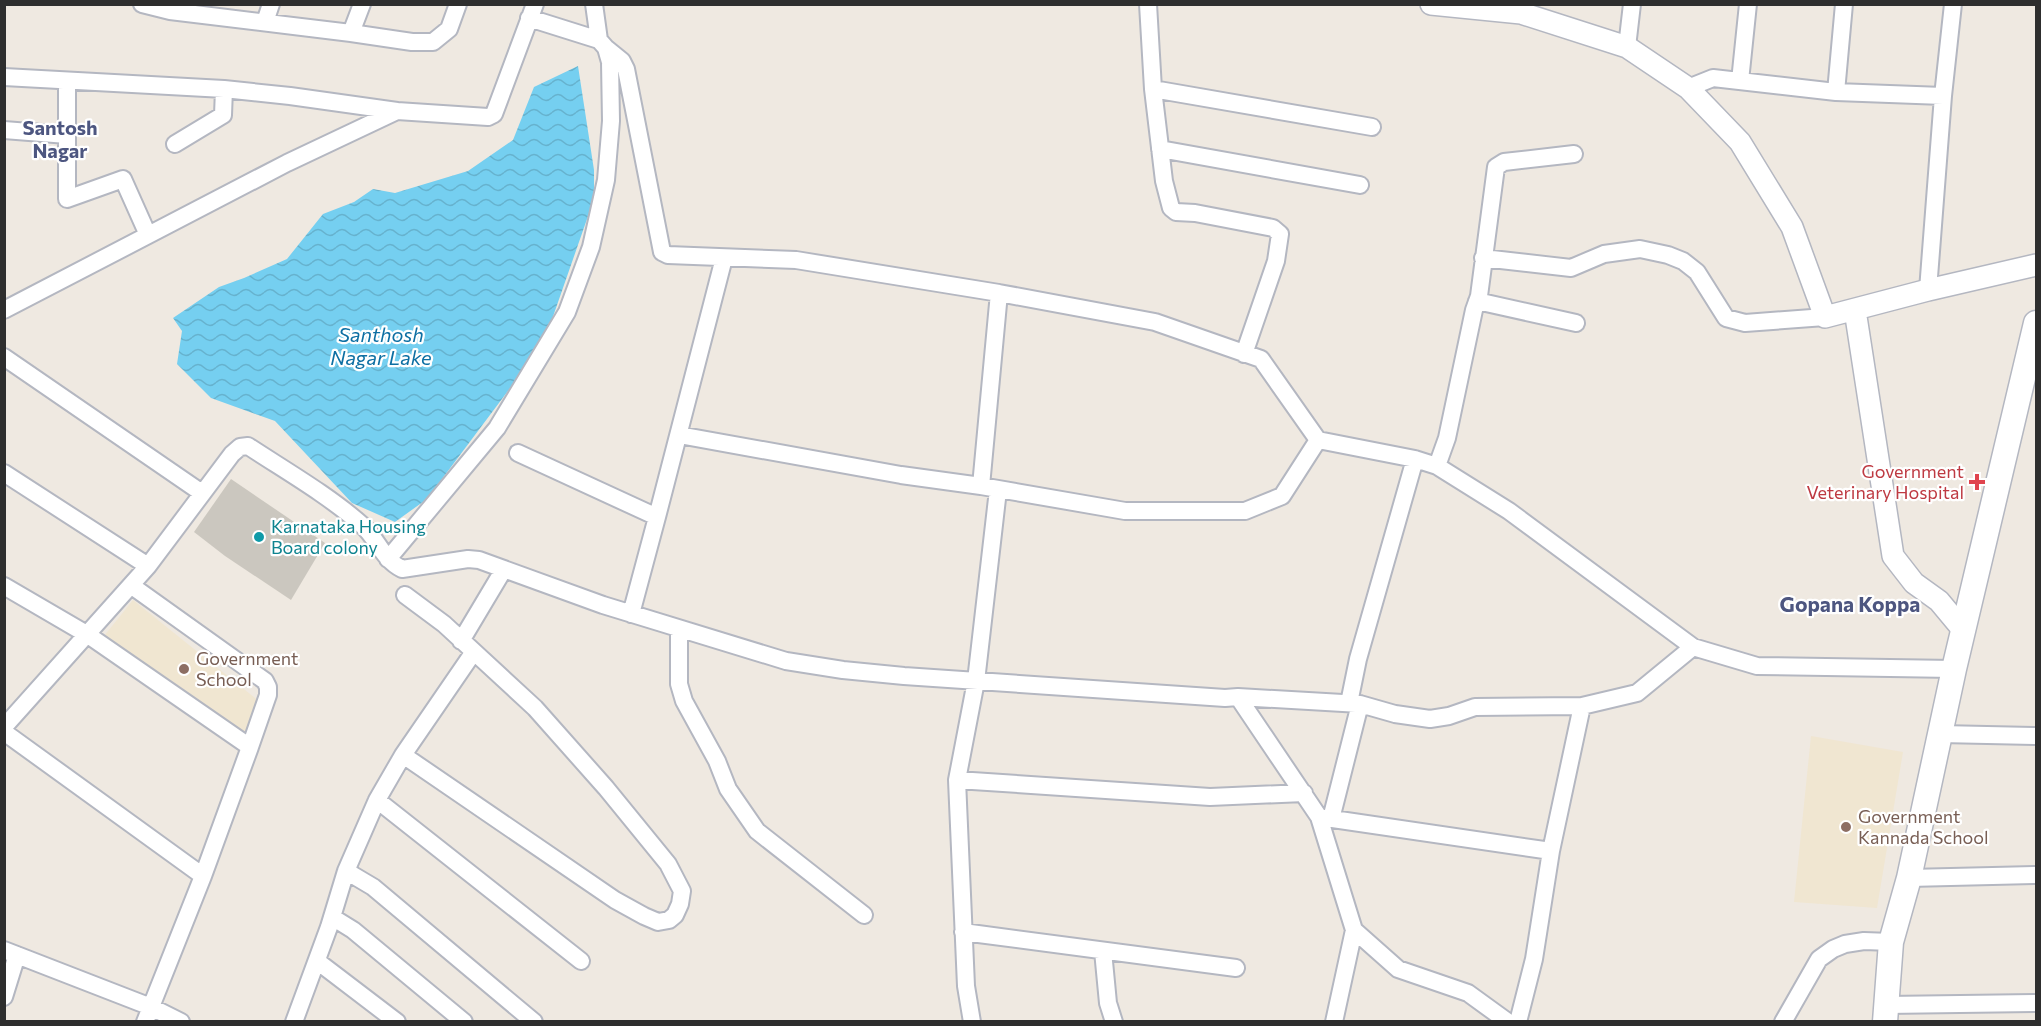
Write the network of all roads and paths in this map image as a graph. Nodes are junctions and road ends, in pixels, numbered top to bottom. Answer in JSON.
{"nodes":[{"id":1,"x":142,"y":4,"type":"edge"},
{"id":2,"x":271,"y":4,"type":"edge"},
{"id":3,"x":362,"y":4,"type":"edge"},
{"id":4,"x":458,"y":4,"type":"edge"},
{"id":5,"x":594,"y":4,"type":"edge"},
{"id":6,"x":1148,"y":4,"type":"edge"},
{"id":7,"x":1431,"y":4,"type":"edge"},
{"id":8,"x":1632,"y":4,"type":"edge"},
{"id":9,"x":1748,"y":4,"type":"edge"},
{"id":10,"x":1844,"y":4,"type":"edge"},
{"id":11,"x":1953,"y":4,"type":"edge"},
{"id":12,"x":1473,"y":7,"type":"edge"},
{"id":13,"x":171,"y":8,"type":"edge"},
{"id":14,"x":1521,"y":9,"type":"edge"},
{"id":15,"x":532,"y":11,"type":"edge"},
{"id":16,"x":265,"y":22,"type":"junction"},
{"id":17,"x":351,"y":33,"type":"junction"},
{"id":18,"x":602,"y":44,"type":"junction"},
{"id":19,"x":1627,"y":47,"type":"junction"},
{"id":20,"x":4,"y":77,"type":"edge"},
{"id":21,"x":67,"y":81,"type":"junction"},
{"id":22,"x":1740,"y":81,"type":"junction"},
{"id":23,"x":1688,"y":88,"type":"junction"},
{"id":24,"x":224,"y":89,"type":"junction"},
{"id":25,"x":1153,"y":89,"type":"junction"},
{"id":26,"x":1836,"y":92,"type":"junction"},
{"id":27,"x":1943,"y":96,"type":"junction"},
{"id":28,"x":397,"y":111,"type":"junction"},
{"id":29,"x":1372,"y":127,"type":"dead end"},
{"id":30,"x":4,"y":130,"type":"edge"},
{"id":31,"x":67,"y":135,"type":"junction"},
{"id":32,"x":175,"y":144,"type":"dead end"},
{"id":33,"x":1160,"y":149,"type":"junction"},
{"id":34,"x":1574,"y":154,"type":"dead end"},
{"id":35,"x":1360,"y":185,"type":"dead end"},
{"id":36,"x":148,"y":235,"type":"junction"},
{"id":37,"x":724,"y":258,"type":"junction"},
{"id":38,"x":1483,"y":258,"type":"junction"},
{"id":39,"x":2037,"y":265,"type":"edge"},
{"id":40,"x":1928,"y":290,"type":"junction"},
{"id":41,"x":999,"y":293,"type":"junction"},
{"id":42,"x":1477,"y":301,"type":"junction"},
{"id":43,"x":4,"y":310,"type":"edge"},
{"id":44,"x":1855,"y":310,"type":"junction"},
{"id":45,"x":1825,"y":317,"type":"junction"},
{"id":46,"x":1576,"y":323,"type":"dead end"},
{"id":47,"x":2037,"y":323,"type":"edge"},
{"id":48,"x":1244,"y":354,"type":"junction"},
{"id":49,"x":4,"y":357,"type":"edge"},
{"id":50,"x":679,"y":435,"type":"junction"},
{"id":51,"x":1318,"y":440,"type":"junction"},
{"id":52,"x":518,"y":453,"type":"dead end"},
{"id":53,"x":1415,"y":459,"type":"junction"},
{"id":54,"x":1437,"y":466,"type":"junction"},
{"id":55,"x":4,"y":473,"type":"edge"},
{"id":56,"x":981,"y":486,"type":"junction"},
{"id":57,"x":998,"y":490,"type":"junction"},
{"id":58,"x":202,"y":494,"type":"junction"},
{"id":59,"x":657,"y":517,"type":"junction"},
{"id":60,"x":388,"y":559,"type":"junction"},
{"id":61,"x":148,"y":566,"type":"junction"},
{"id":62,"x":504,"y":568,"type":"junction"},
{"id":63,"x":4,"y":585,"type":"edge"},
{"id":64,"x":132,"y":586,"type":"junction"},
{"id":65,"x":405,"y":595,"type":"dead end"},
{"id":66,"x":631,"y":614,"type":"junction"},
{"id":67,"x":679,"y":629,"type":"junction"},
{"id":68,"x":1964,"y":632,"type":"junction"},
{"id":69,"x":88,"y":635,"type":"junction"},
{"id":70,"x":467,"y":647,"type":"junction"},
{"id":71,"x":1694,"y":647,"type":"junction"},
{"id":72,"x":1954,"y":669,"type":"junction"},
{"id":73,"x":976,"y":681,"type":"junction"},
{"id":74,"x":1238,"y":697,"type":"junction"},
{"id":75,"x":1354,"y":703,"type":"junction"},
{"id":76,"x":1582,"y":706,"type":"junction"},
{"id":77,"x":4,"y":729,"type":"edge"},
{"id":78,"x":1940,"y":734,"type":"junction"},
{"id":79,"x":2037,"y":736,"type":"edge"},
{"id":80,"x":250,"y":747,"type":"junction"},
{"id":81,"x":403,"y":755,"type":"junction"},
{"id":82,"x":957,"y":780,"type":"junction"},
{"id":83,"x":1304,"y":793,"type":"junction"},
{"id":84,"x":377,"y":800,"type":"junction"},
{"id":85,"x":1325,"y":818,"type":"junction"},
{"id":86,"x":1551,"y":851,"type":"junction"},
{"id":87,"x":346,"y":871,"type":"junction"},
{"id":88,"x":2037,"y":875,"type":"edge"},
{"id":89,"x":203,"y":876,"type":"junction"},
{"id":90,"x":1909,"y":878,"type":"junction"},
{"id":91,"x":864,"y":915,"type":"dead end"},
{"id":92,"x":332,"y":917,"type":"junction"},
{"id":93,"x":1354,"y":930,"type":"junction"},
{"id":94,"x":963,"y":932,"type":"junction"},
{"id":95,"x":1891,"y":942,"type":"junction"},
{"id":96,"x":1103,"y":951,"type":"junction"},
{"id":97,"x":11,"y":952,"type":"edge"},
{"id":98,"x":317,"y":961,"type":"junction"},
{"id":99,"x":581,"y":961,"type":"dead end"},
{"id":100,"x":1236,"y":968,"type":"dead end"},
{"id":101,"x":4,"y":997,"type":"edge"},
{"id":102,"x":2037,"y":1003,"type":"edge"},
{"id":103,"x":1886,"y":1013,"type":"edge"},
{"id":104,"x":148,"y":1014,"type":"edge"},
{"id":105,"x":181,"y":1022,"type":"edge"},
{"id":106,"x":294,"y":1022,"type":"edge"},
{"id":107,"x":397,"y":1022,"type":"edge"},
{"id":108,"x":464,"y":1022,"type":"edge"},
{"id":109,"x":534,"y":1022,"type":"edge"},
{"id":110,"x":972,"y":1022,"type":"edge"},
{"id":111,"x":1114,"y":1022,"type":"edge"},
{"id":112,"x":1334,"y":1022,"type":"edge"},
{"id":113,"x":1509,"y":1022,"type":"edge"},
{"id":114,"x":1518,"y":1022,"type":"edge"},
{"id":115,"x":1783,"y":1022,"type":"edge"}],
"edges":[{"from":1,"to":13,"type":"street"},
{"from":2,"to":16,"type":"street"},
{"from":3,"to":17,"type":"street"},
{"from":4,"to":17,"type":"street"},
{"from":5,"to":18,"type":"street"},
{"from":6,"to":25,"type":"street"},
{"from":7,"to":12,"type":"street"},
{"from":8,"to":19,"type":"street"},
{"from":9,"to":22,"type":"street"},
{"from":10,"to":26,"type":"street"},
{"from":11,"to":27,"type":"street"},
{"from":12,"to":14,"type":"street"},
{"from":13,"to":16,"type":"street"},
{"from":14,"to":19,"type":"street"},
{"from":15,"to":18,"type":"street"},
{"from":15,"to":28,"type":"street"},
{"from":16,"to":17,"type":"street"},
{"from":18,"to":37,"type":"street"},
{"from":18,"to":60,"type":"street"},
{"from":19,"to":23,"type":"street"},
{"from":20,"to":21,"type":"street"},
{"from":21,"to":24,"type":"street"},
{"from":21,"to":31,"type":"street"},
{"from":22,"to":23,"type":"street"},
{"from":22,"to":26,"type":"street"},
{"from":23,"to":45,"type":"street"},
{"from":24,"to":28,"type":"street"},
{"from":24,"to":32,"type":"street"},
{"from":25,"to":29,"type":"street"},
{"from":25,"to":33,"type":"street"},
{"from":26,"to":27,"type":"street"},
{"from":27,"to":40,"type":"street"},
{"from":28,"to":36,"type":"street"},
{"from":30,"to":31,"type":"street"},
{"from":31,"to":36,"type":"street"},
{"from":33,"to":35,"type":"street"},
{"from":33,"to":48,"type":"street"},
{"from":34,"to":38,"type":"street"},
{"from":36,"to":43,"type":"street"},
{"from":37,"to":41,"type":"street"},
{"from":37,"to":50,"type":"street"},
{"from":38,"to":42,"type":"street"},
{"from":38,"to":45,"type":"street"},
{"from":39,"to":40,"type":"street"},
{"from":40,"to":44,"type":"street"},
{"from":41,"to":48,"type":"street"},
{"from":41,"to":56,"type":"street"},
{"from":42,"to":46,"type":"street"},
{"from":42,"to":54,"type":"street"},
{"from":44,"to":45,"type":"street"},
{"from":44,"to":68,"type":"street"},
{"from":47,"to":68,"type":"main road"},
{"from":48,"to":51,"type":"street"},
{"from":49,"to":58,"type":"street"},
{"from":50,"to":56,"type":"street"},
{"from":50,"to":59,"type":"street"},
{"from":51,"to":53,"type":"street"},
{"from":51,"to":57,"type":"street"},
{"from":52,"to":59,"type":"street"},
{"from":53,"to":54,"type":"street"},
{"from":53,"to":75,"type":"street"},
{"from":54,"to":71,"type":"street"},
{"from":55,"to":61,"type":"street"},
{"from":56,"to":57,"type":"street"},
{"from":57,"to":73,"type":"street"},
{"from":58,"to":60,"type":"street"},
{"from":58,"to":61,"type":"street"},
{"from":59,"to":66,"type":"street"},
{"from":60,"to":62,"type":"street"},
{"from":61,"to":64,"type":"street"},
{"from":62,"to":66,"type":"street"},
{"from":62,"to":70,"type":"street"},
{"from":63,"to":69,"type":"street"},
{"from":64,"to":69,"type":"street"},
{"from":64,"to":80,"type":"street"},
{"from":65,"to":70,"type":"street"},
{"from":66,"to":67,"type":"street"},
{"from":67,"to":73,"type":"street"},
{"from":67,"to":91,"type":"street"},
{"from":68,"to":72,"type":"main road"},
{"from":69,"to":77,"type":"street"},
{"from":69,"to":80,"type":"street"},
{"from":70,"to":81,"type":"street"},
{"from":70,"to":81,"type":"street"},
{"from":71,"to":72,"type":"street"},
{"from":71,"to":76,"type":"street"},
{"from":72,"to":78,"type":"main road"},
{"from":73,"to":74,"type":"street"},
{"from":73,"to":82,"type":"street"},
{"from":74,"to":75,"type":"street"},
{"from":74,"to":83,"type":"street"},
{"from":75,"to":76,"type":"street"},
{"from":75,"to":85,"type":"street"},
{"from":76,"to":86,"type":"street"},
{"from":77,"to":89,"type":"street"},
{"from":78,"to":79,"type":"street"},
{"from":78,"to":90,"type":"main road"},
{"from":80,"to":89,"type":"street"},
{"from":81,"to":84,"type":"street"},
{"from":82,"to":83,"type":"street"},
{"from":82,"to":94,"type":"street"},
{"from":83,"to":85,"type":"street"},
{"from":84,"to":87,"type":"street"},
{"from":84,"to":99,"type":"street"},
{"from":85,"to":86,"type":"street"},
{"from":85,"to":93,"type":"street"},
{"from":86,"to":114,"type":"street"},
{"from":87,"to":92,"type":"street"},
{"from":87,"to":109,"type":"street"},
{"from":88,"to":90,"type":"street"},
{"from":89,"to":104,"type":"street"},
{"from":90,"to":95,"type":"main road"},
{"from":92,"to":98,"type":"street"},
{"from":92,"to":108,"type":"street"},
{"from":93,"to":112,"type":"street"},
{"from":93,"to":113,"type":"street"},
{"from":94,"to":96,"type":"street"},
{"from":94,"to":110,"type":"street"},
{"from":95,"to":103,"type":"main road"},
{"from":95,"to":115,"type":"street"},
{"from":96,"to":100,"type":"street"},
{"from":96,"to":111,"type":"street"},
{"from":97,"to":101,"type":"street"},
{"from":97,"to":104,"type":"street"},
{"from":98,"to":106,"type":"street"},
{"from":98,"to":107,"type":"street"},
{"from":102,"to":103,"type":"street"},
{"from":104,"to":105,"type":"street"}]}
